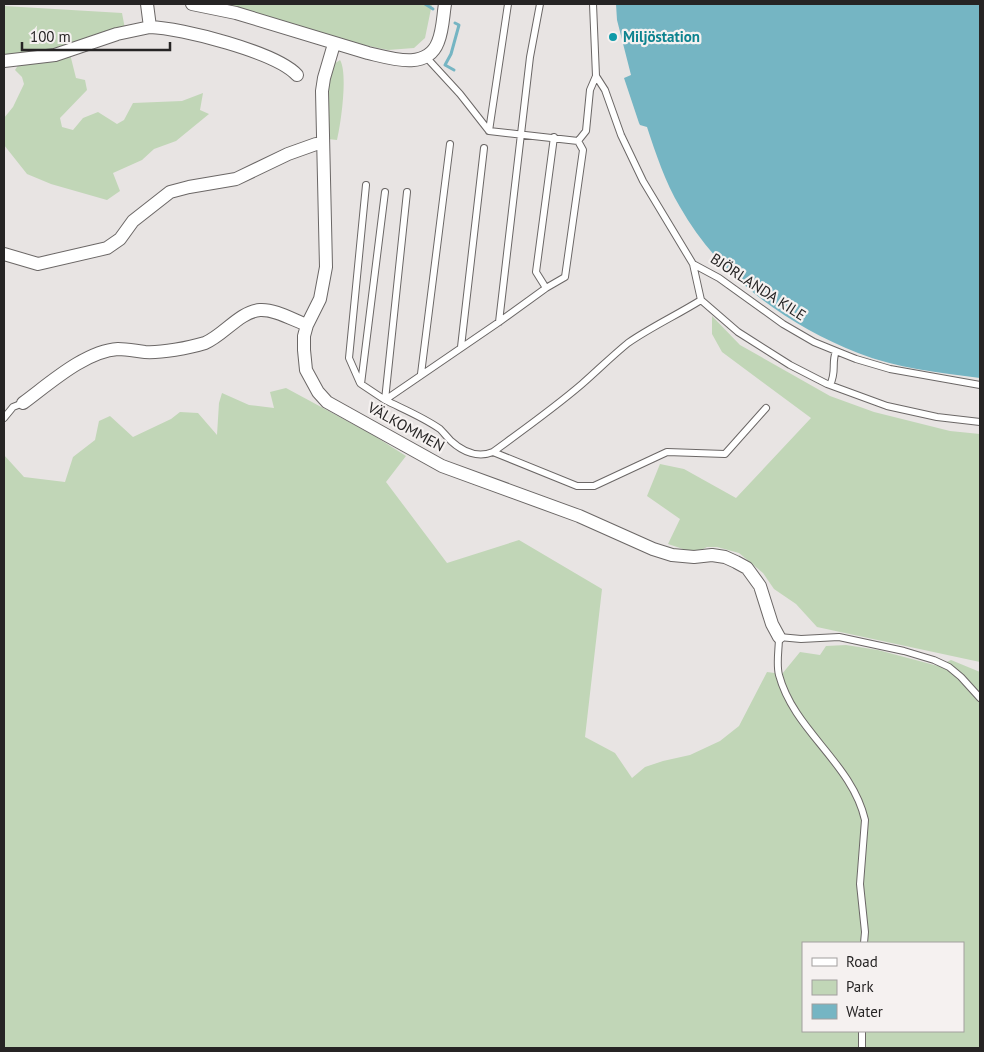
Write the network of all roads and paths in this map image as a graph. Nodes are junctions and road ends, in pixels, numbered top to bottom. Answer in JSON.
{"nodes":[{"id":1,"x":147,"y":4,"type":"edge"},
{"id":2,"x":192,"y":4,"type":"edge"},
{"id":3,"x":444,"y":4,"type":"edge"},
{"id":4,"x":508,"y":4,"type":"edge"},
{"id":5,"x":540,"y":4,"type":"edge"},
{"id":6,"x":593,"y":4,"type":"edge"},
{"id":7,"x":150,"y":27,"type":"junction"},
{"id":8,"x":334,"y":44,"type":"junction"},
{"id":9,"x":426,"y":57,"type":"junction"},
{"id":10,"x":4,"y":61,"type":"edge"},
{"id":11,"x":297,"y":74,"type":"dead end"},
{"id":12,"x":596,"y":76,"type":"junction"},
{"id":13,"x":489,"y":131,"type":"junction"},
{"id":14,"x":521,"y":135,"type":"junction"},
{"id":15,"x":554,"y":137,"type":"junction"},
{"id":16,"x":578,"y":141,"type":"junction"},
{"id":17,"x":323,"y":144,"type":"junction"},
{"id":18,"x":450,"y":144,"type":"dead end"},
{"id":19,"x":484,"y":148,"type":"dead end"},
{"id":20,"x":366,"y":185,"type":"dead end"},
{"id":21,"x":385,"y":192,"type":"dead end"},
{"id":22,"x":407,"y":192,"type":"dead end"},
{"id":23,"x":4,"y":254,"type":"edge"},
{"id":24,"x":693,"y":264,"type":"junction"},
{"id":25,"x":546,"y":288,"type":"junction"},
{"id":26,"x":701,"y":300,"type":"junction"},
{"id":27,"x":499,"y":322,"type":"junction"},
{"id":28,"x":307,"y":325,"type":"junction"},
{"id":29,"x":460,"y":347,"type":"junction"},
{"id":30,"x":836,"y":351,"type":"junction"},
{"id":31,"x":421,"y":374,"type":"junction"},
{"id":32,"x":361,"y":384,"type":"junction"},
{"id":33,"x":830,"y":385,"type":"junction"},
{"id":34,"x":980,"y":385,"type":"edge"},
{"id":35,"x":384,"y":400,"type":"junction"},
{"id":36,"x":23,"y":403,"type":"joint"},
{"id":37,"x":766,"y":408,"type":"dead end"},
{"id":38,"x":4,"y":418,"type":"edge"},
{"id":39,"x":980,"y":422,"type":"edge"},
{"id":40,"x":493,"y":452,"type":"junction"},
{"id":41,"x":779,"y":637,"type":"junction"},
{"id":42,"x":980,"y":698,"type":"edge"},
{"id":43,"x":864,"y":942,"type":"edge"},
{"id":44,"x":862,"y":1032,"type":"edge"},
{"id":45,"x":862,"y":1048,"type":"edge"}],
"edges":[{"from":1,"to":7,"type":"street"},
{"from":2,"to":8,"type":"street"},
{"from":3,"to":9,"type":"street"},
{"from":4,"to":13,"type":"lane"},
{"from":5,"to":14,"type":"lane"},
{"from":6,"to":12,"type":"lane","name":"BJÖRLANDA KILE"},
{"from":7,"to":10,"type":"street"},
{"from":7,"to":11,"type":"street"},
{"from":8,"to":9,"type":"street"},
{"from":8,"to":17,"type":"street","name":"VÄLKOMMEN"},
{"from":9,"to":13,"type":"lane"},
{"from":12,"to":16,"type":"lane","name":"BJÖRLANDA KILE"},
{"from":12,"to":24,"type":"lane","name":"BJÖRLANDA KILE"},
{"from":13,"to":14,"type":"lane"},
{"from":14,"to":15,"type":"lane"},
{"from":14,"to":27,"type":"lane"},
{"from":15,"to":16,"type":"lane"},
{"from":15,"to":25,"type":"lane"},
{"from":16,"to":25,"type":"lane"},
{"from":17,"to":23,"type":"street"},
{"from":17,"to":28,"type":"street","name":"VÄLKOMMEN"},
{"from":18,"to":31,"type":"lane"},
{"from":19,"to":29,"type":"lane"},
{"from":20,"to":32,"type":"lane"},
{"from":21,"to":32,"type":"lane"},
{"from":22,"to":35,"type":"lane"},
{"from":24,"to":26,"type":"lane"},
{"from":24,"to":30,"type":"lane","name":"BJÖRLANDA KILE"},
{"from":25,"to":27,"type":"lane"},
{"from":26,"to":33,"type":"lane"},
{"from":26,"to":40,"type":"lane"},
{"from":27,"to":29,"type":"lane"},
{"from":28,"to":36,"type":"street"},
{"from":28,"to":41,"type":"street","name":"VÄLKOMMEN"},
{"from":29,"to":31,"type":"lane"},
{"from":30,"to":33,"type":"lane"},
{"from":30,"to":34,"type":"lane","name":"BJÖRLANDA KILE"},
{"from":31,"to":35,"type":"lane"},
{"from":32,"to":35,"type":"lane"},
{"from":33,"to":39,"type":"lane"},
{"from":35,"to":40,"type":"lane"},
{"from":36,"to":38,"type":"lane"},
{"from":37,"to":40,"type":"lane"},
{"from":41,"to":42,"type":"lane"},
{"from":41,"to":43,"type":"lane"},
{"from":44,"to":45,"type":"lane"}]}
